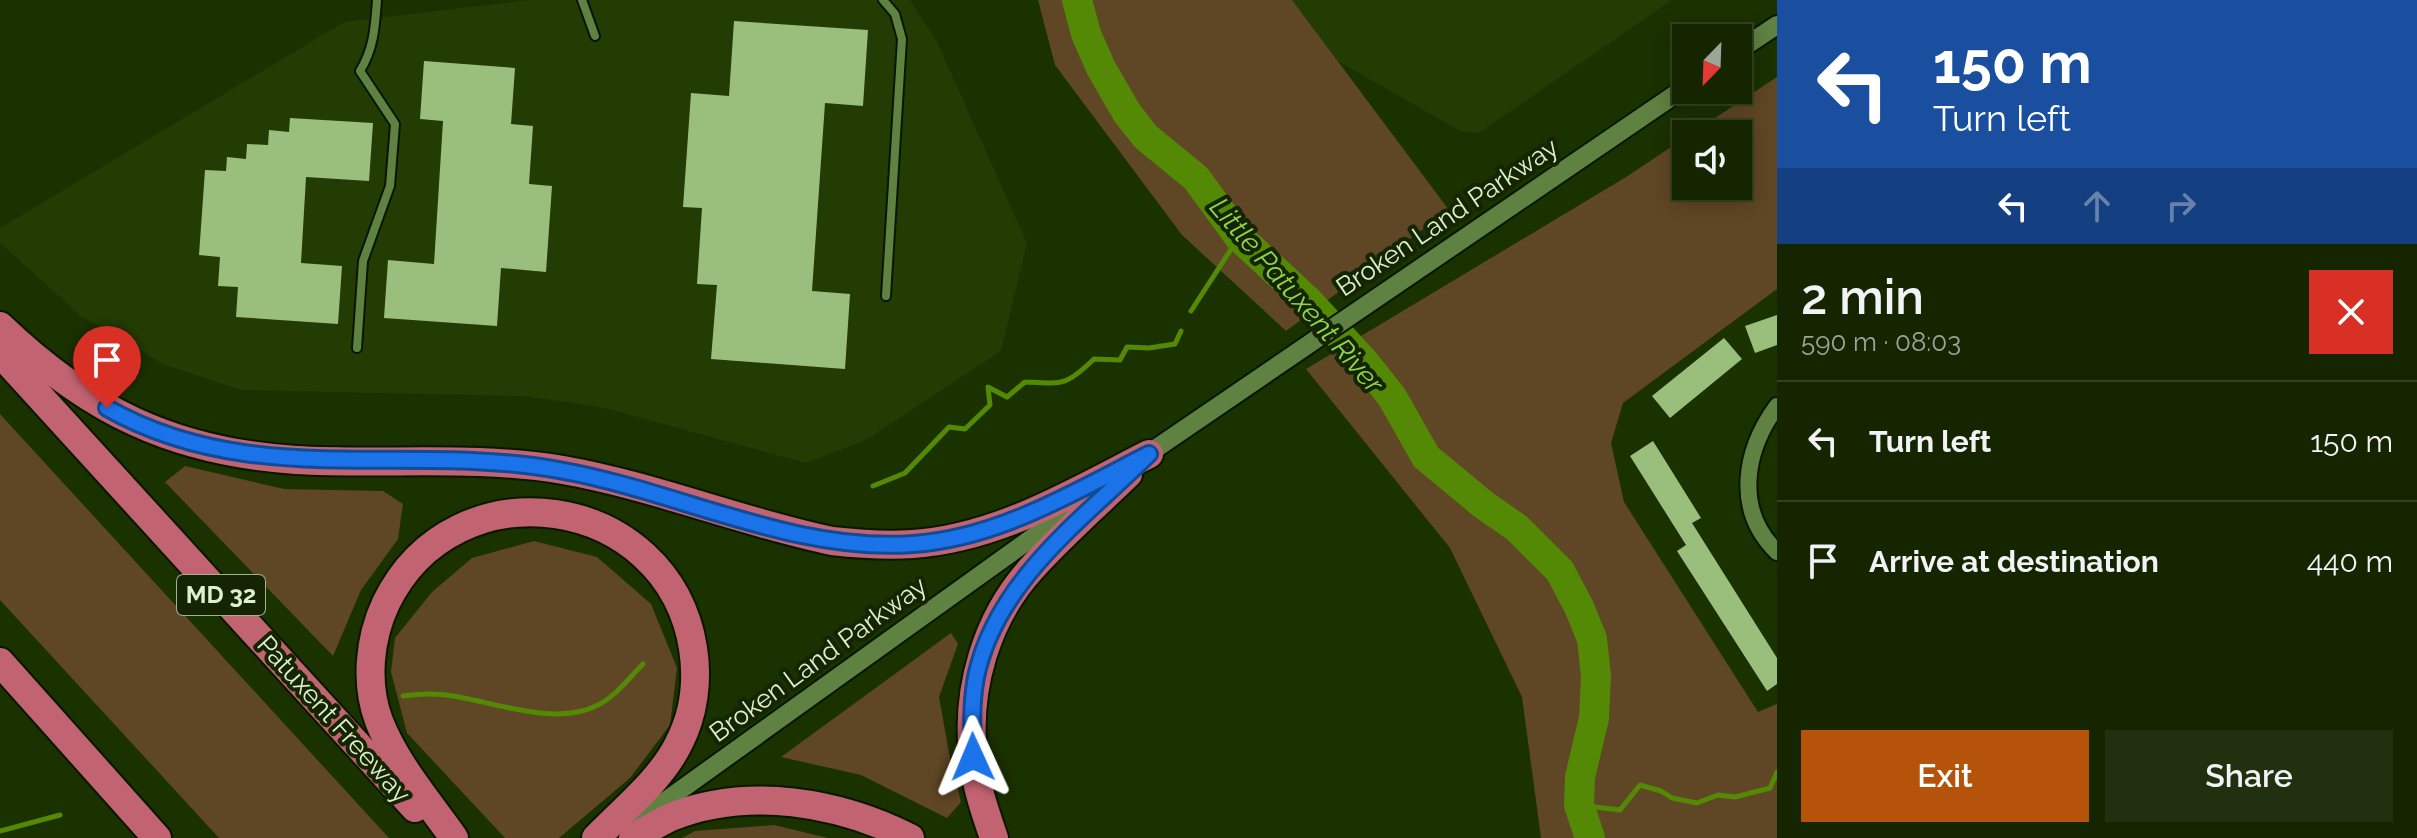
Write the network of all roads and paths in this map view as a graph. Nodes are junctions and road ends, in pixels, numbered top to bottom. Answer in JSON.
{"nodes":[{"id":1,"x":377,"y":0,"type":"edge"},
{"id":2,"x":582,"y":0,"type":"edge"},
{"id":3,"x":883,"y":0,"type":"edge"},
{"id":4,"x":1777,"y":25,"type":"edge"},
{"id":5,"x":595,"y":36,"type":"dead end"},
{"id":6,"x":1752,"y":42,"type":"edge"},
{"id":7,"x":1672,"y":96,"type":"edge"},
{"id":8,"x":886,"y":296,"type":"dead end"},
{"id":9,"x":0,"y":326,"type":"edge"},
{"id":10,"x":357,"y":348,"type":"dead end"},
{"id":11,"x":0,"y":353,"type":"edge"},
{"id":12,"x":1777,"y":406,"type":"edge"},
{"id":13,"x":1149,"y":454,"type":"junction"},
{"id":14,"x":1777,"y":552,"type":"edge"},
{"id":15,"x":0,"y":662,"type":"edge"},
{"id":16,"x":157,"y":838,"type":"edge"},
{"id":17,"x":442,"y":838,"type":"edge"},
{"id":18,"x":454,"y":838,"type":"edge"},
{"id":19,"x":596,"y":838,"type":"edge"},
{"id":20,"x":614,"y":838,"type":"edge"},
{"id":21,"x":633,"y":838,"type":"edge"},
{"id":22,"x":910,"y":838,"type":"edge"},
{"id":23,"x":994,"y":838,"type":"edge"}],
"edges":[{"from":1,"to":10,"type":"lane"},
{"from":2,"to":5,"type":"lane"},
{"from":3,"to":8,"type":"lane"},
{"from":4,"to":6,"type":"street"},
{"from":7,"to":13,"type":"street","name":"Broken Land Parkway"},
{"from":9,"to":13,"type":"highway"},
{"from":11,"to":17,"type":"highway","name":"Patuxent Freeway","number":"MD 32"},
{"from":12,"to":14,"type":"street"},
{"from":13,"to":20,"type":"street","name":"Broken Land Parkway"},
{"from":13,"to":23,"type":"highway"},
{"from":15,"to":16,"type":"highway"},
{"from":18,"to":19,"type":"highway"},
{"from":21,"to":22,"type":"highway"}]}
